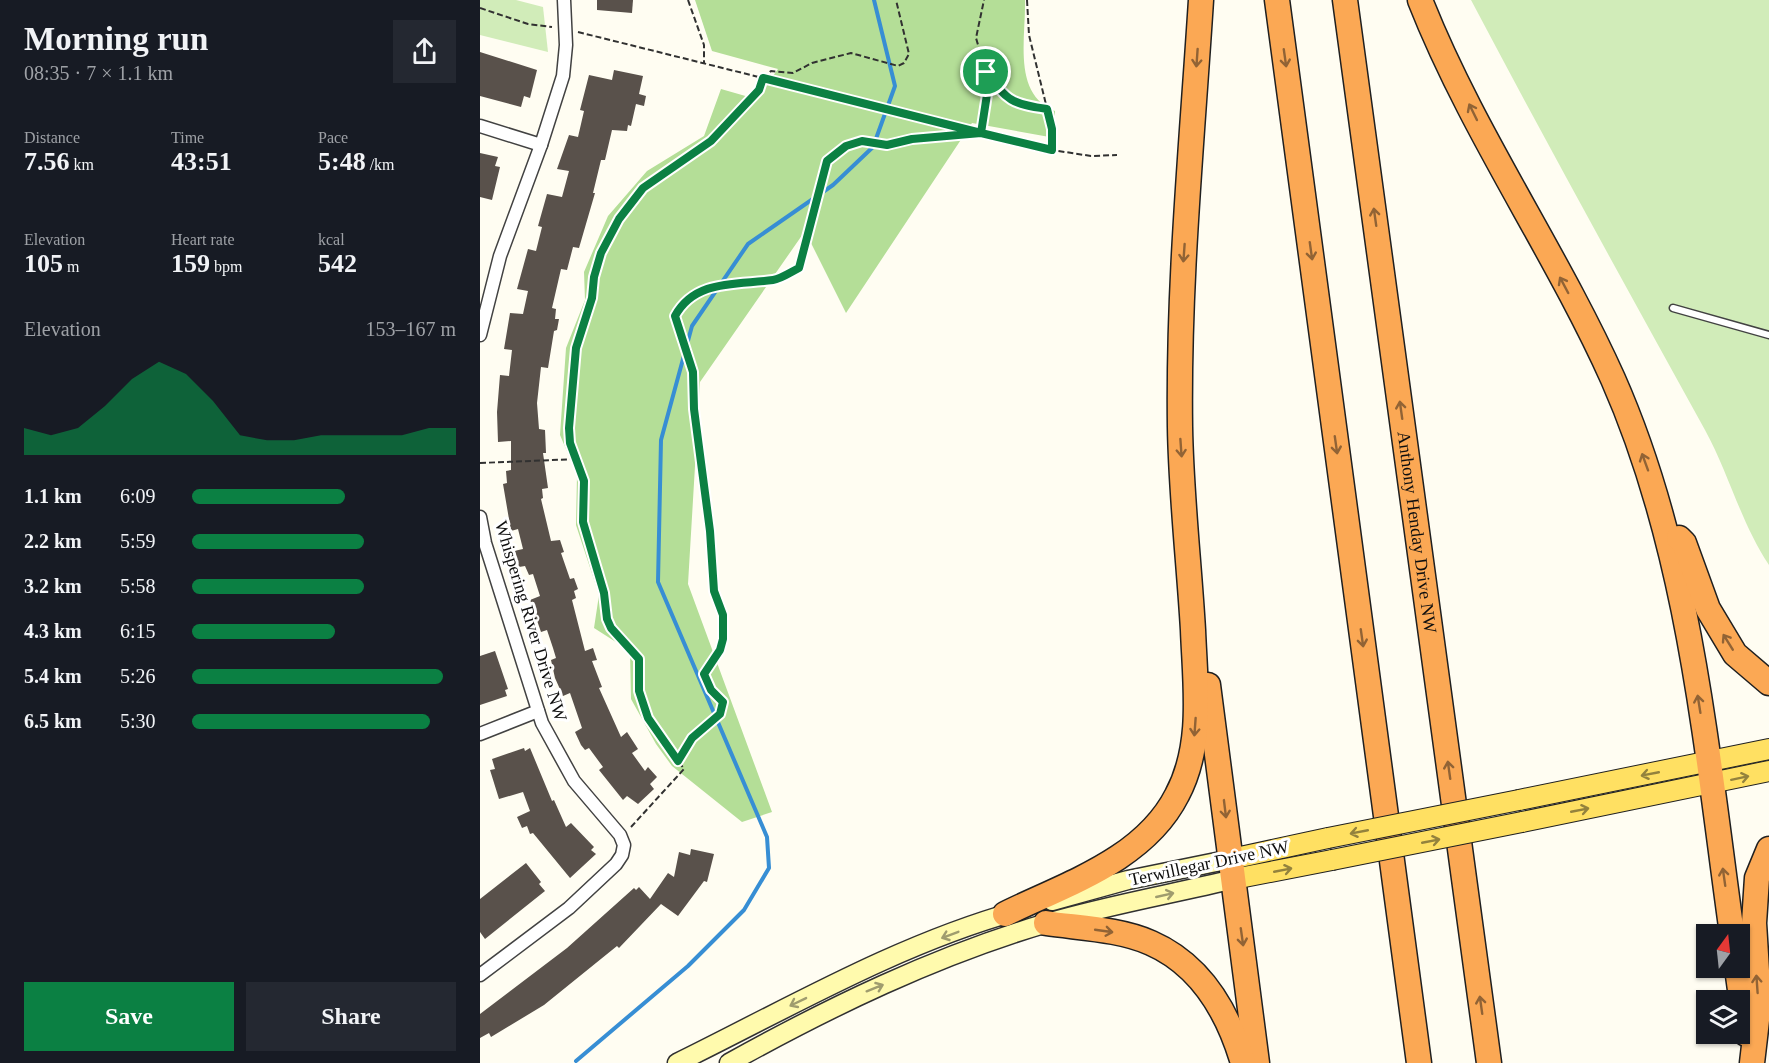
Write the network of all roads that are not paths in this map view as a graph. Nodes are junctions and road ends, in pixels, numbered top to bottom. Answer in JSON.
{"nodes":[{"id":1,"x":564,"y":0,"type":"edge"},
{"id":2,"x":1201,"y":0,"type":"edge"},
{"id":3,"x":1277,"y":0,"type":"edge"},
{"id":4,"x":1346,"y":0,"type":"edge"},
{"id":5,"x":1420,"y":0,"type":"edge"},
{"id":6,"x":480,"y":126,"type":"edge"},
{"id":7,"x":542,"y":145,"type":"junction"},
{"id":8,"x":483,"y":306,"type":"edge"},
{"id":9,"x":1674,"y":308,"type":"dead end"},
{"id":10,"x":480,"y":335,"type":"edge"},
{"id":11,"x":1769,"y":335,"type":"edge"},
{"id":12,"x":480,"y":517,"type":"edge"},
{"id":13,"x":1663,"y":518,"type":"junction"},
{"id":14,"x":1187,"y":522,"type":"junction"},
{"id":15,"x":483,"y":551,"type":"edge"},
{"id":16,"x":1769,"y":683,"type":"edge"},
{"id":17,"x":538,"y":711,"type":"junction"},
{"id":18,"x":480,"y":734,"type":"edge"},
{"id":19,"x":1769,"y":749,"type":"edge"},
{"id":20,"x":1769,"y":771,"type":"edge"},
{"id":21,"x":1709,"y":773,"type":"junction"},
{"id":22,"x":1769,"y":849,"type":"edge"},
{"id":23,"x":1232,"y":869,"type":"junction"},
{"id":24,"x":1005,"y":914,"type":"junction"},
{"id":25,"x":1047,"y":923,"type":"junction"},
{"id":26,"x":1731,"y":924,"type":"edge"},
{"id":27,"x":480,"y":975,"type":"edge"},
{"id":28,"x":1738,"y":978,"type":"edge"},
{"id":29,"x":677,"y":1063,"type":"edge"},
{"id":30,"x":729,"y":1063,"type":"edge"},
{"id":31,"x":1243,"y":1063,"type":"edge"},
{"id":32,"x":1257,"y":1063,"type":"edge"},
{"id":33,"x":1419,"y":1063,"type":"edge"},
{"id":34,"x":1489,"y":1063,"type":"edge"},
{"id":35,"x":1747,"y":1063,"type":"edge"},
{"id":36,"x":1752,"y":1063,"type":"edge"}],
"edges":[{"from":1,"to":7,"type":"street"},
{"from":2,"to":14,"type":"highway","one_way":true},
{"from":3,"to":33,"type":"highway","one_way":true},
{"from":34,"to":4,"type":"highway","name":"Anthony Henday Drive NW","one_way":true},
{"from":13,"to":5,"type":"highway","one_way":true},
{"from":6,"to":7,"type":"street"},
{"from":7,"to":8,"type":"street"},
{"from":8,"to":10,"type":"street"},
{"from":9,"to":11,"type":"lane"},
{"from":12,"to":15,"type":"street","name":"Whispering River Drive NW"},
{"from":16,"to":13,"type":"highway","one_way":true},
{"from":21,"to":13,"type":"highway","one_way":true},
{"from":14,"to":23,"type":"highway","one_way":true},
{"from":14,"to":24,"type":"highway","one_way":true},
{"from":15,"to":17,"type":"street","name":"Whispering River Drive NW"},
{"from":17,"to":18,"type":"street"},
{"from":17,"to":27,"type":"street","name":"Whispering River Drive NW"},
{"from":19,"to":21,"type":"main road","name":"Terwillegar Drive NW"},
{"from":21,"to":20,"type":"main road","name":"Terwillegar Drive NW","one_way":true},
{"from":21,"to":23,"type":"main road","name":"Terwillegar Drive NW","one_way":true,"bridge":true},
{"from":23,"to":21,"type":"main road","name":"Terwillegar Drive NW","one_way":true,"bridge":true},
{"from":26,"to":21,"type":"highway","one_way":true},
{"from":36,"to":22,"type":"highway","one_way":true},
{"from":23,"to":24,"type":"main road","name":"Terwillegar Drive NW"},
{"from":25,"to":23,"type":"main road","name":"Terwillegar Drive NW","one_way":true},
{"from":23,"to":32,"type":"highway","one_way":true},
{"from":24,"to":29,"type":"main road","name":"Terwillegar Drive NW","one_way":true},
{"from":30,"to":25,"type":"main road","name":"Terwillegar Drive NW","one_way":true},
{"from":25,"to":31,"type":"highway","one_way":true},
{"from":28,"to":35,"type":"highway"}]}
